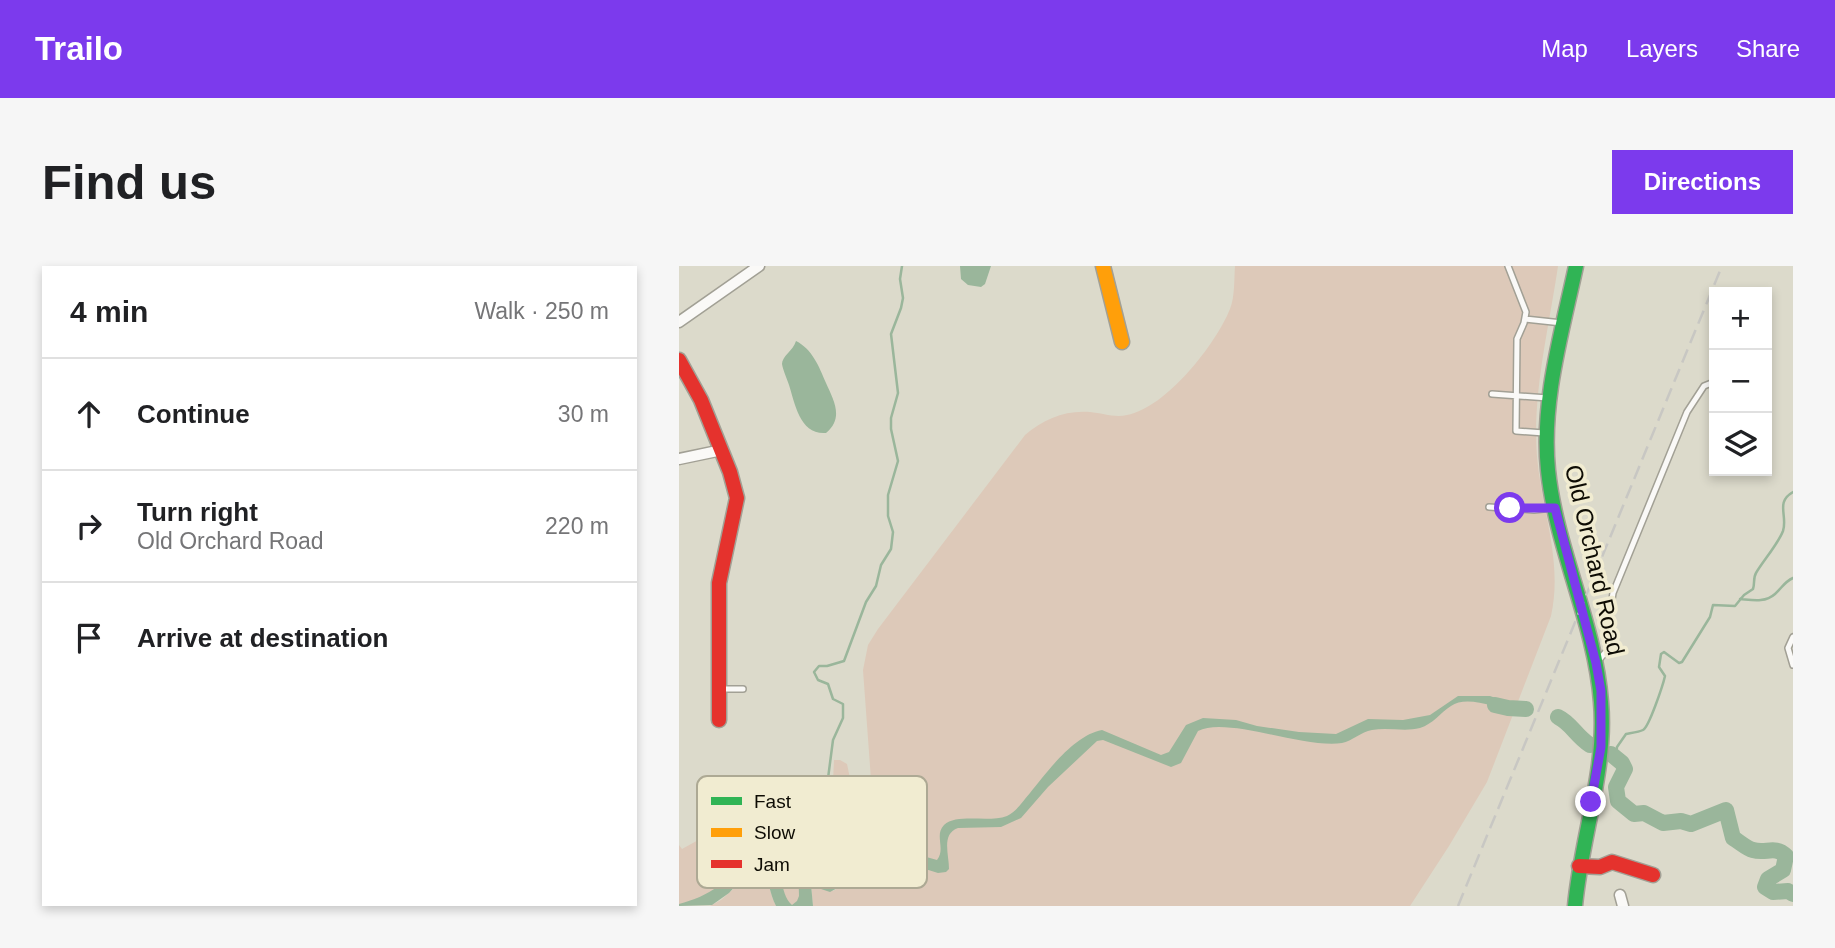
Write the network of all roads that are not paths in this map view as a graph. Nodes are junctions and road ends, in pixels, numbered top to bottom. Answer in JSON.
{"nodes":[{"id":1,"x":759,"y":266,"type":"edge"},
{"id":2,"x":1103,"y":266,"type":"edge"},
{"id":3,"x":1509,"y":266,"type":"edge"},
{"id":4,"x":1576,"y":266,"type":"edge"},
{"id":5,"x":1525,"y":320,"type":"junction"},
{"id":6,"x":679,"y":322,"type":"edge"},
{"id":7,"x":1565,"y":323,"type":"junction"},
{"id":8,"x":1122,"y":342,"type":"dead end"},
{"id":9,"x":679,"y":360,"type":"edge"},
{"id":10,"x":1709,"y":384,"type":"edge"},
{"id":11,"x":1492,"y":394,"type":"dead end"},
{"id":12,"x":1517,"y":396,"type":"junction"},
{"id":13,"x":1551,"y":399,"type":"junction"},
{"id":14,"x":1547,"y":433,"type":"junction"},
{"id":15,"x":722,"y":450,"type":"junction"},
{"id":16,"x":679,"y":459,"type":"edge"},
{"id":17,"x":1489,"y":507,"type":"dead end"},
{"id":18,"x":1555,"y":508,"type":"junction"},
{"id":19,"x":1793,"y":637,"type":"edge"},
{"id":20,"x":1596,"y":663,"type":"junction"},
{"id":21,"x":1793,"y":665,"type":"edge"},
{"id":22,"x":719,"y":689,"type":"junction"},
{"id":23,"x":743,"y":689,"type":"dead end"},
{"id":24,"x":719,"y":720,"type":"dead end"},
{"id":25,"x":1579,"y":866,"type":"junction"},
{"id":26,"x":1653,"y":875,"type":"dead end"},
{"id":27,"x":1575,"y":906,"type":"edge"}],
"edges":[{"from":1,"to":6,"type":"street"},
{"from":2,"to":8,"type":"street"},
{"from":3,"to":5,"type":"lane"},
{"from":4,"to":7,"type":"street","name":"Old Orchard Road"},
{"from":5,"to":7,"type":"lane"},
{"from":5,"to":12,"type":"lane"},
{"from":7,"to":13,"type":"street","name":"Old Orchard Road"},
{"from":9,"to":15,"type":"street"},
{"from":10,"to":20,"type":"lane"},
{"from":11,"to":12,"type":"lane"},
{"from":12,"to":13,"type":"lane"},
{"from":12,"to":14,"type":"lane"},
{"from":13,"to":14,"type":"street","name":"Old Orchard Road"},
{"from":14,"to":18,"type":"street","name":"Old Orchard Road"},
{"from":15,"to":16,"type":"street"},
{"from":15,"to":22,"type":"street"},
{"from":17,"to":18,"type":"lane"},
{"from":18,"to":20,"type":"street","name":"Old Orchard Road"},
{"from":19,"to":21,"type":"lane"},
{"from":20,"to":25,"type":"street","name":"Old Orchard Road"},
{"from":22,"to":23,"type":"lane"},
{"from":22,"to":24,"type":"street"},
{"from":25,"to":26,"type":"street"},
{"from":25,"to":27,"type":"street","name":"Old Orchard Road"}]}
